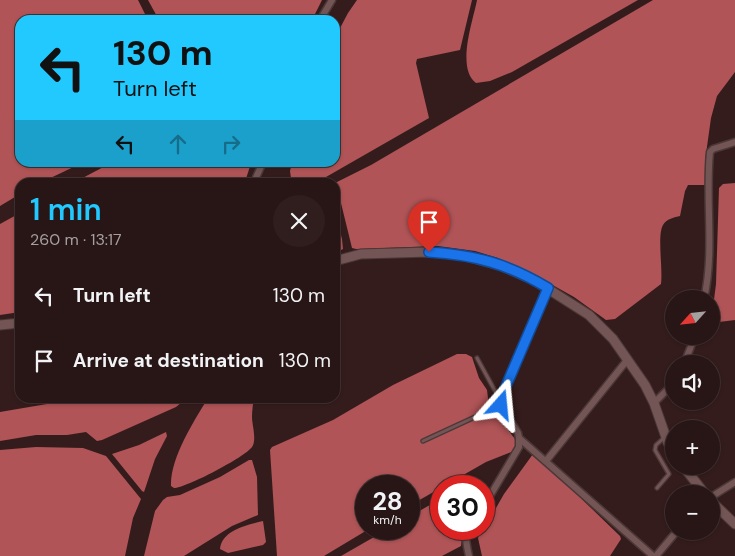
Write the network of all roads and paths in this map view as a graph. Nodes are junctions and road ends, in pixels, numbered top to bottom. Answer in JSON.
{"nodes":[{"id":1,"x":332,"y":0,"type":"edge"},
{"id":2,"x":323,"y":15,"type":"edge"},
{"id":3,"x":735,"y":142,"type":"edge"},
{"id":4,"x":340,"y":260,"type":"edge"},
{"id":5,"x":548,"y":288,"type":"junction"},
{"id":6,"x":706,"y":290,"type":"edge"},
{"id":7,"x":15,"y":324,"type":"edge"},
{"id":8,"x":0,"y":326,"type":"edge"},
{"id":9,"x":477,"y":358,"type":"dead end"},
{"id":10,"x":628,"y":359,"type":"junction"},
{"id":11,"x":665,"y":392,"type":"edge"},
{"id":12,"x":501,"y":403,"type":"junction"},
{"id":13,"x":654,"y":403,"type":"junction"},
{"id":14,"x":665,"y":433,"type":"edge"},
{"id":15,"x":665,"y":437,"type":"edge"},
{"id":16,"x":520,"y":438,"type":"junction"},
{"id":17,"x":423,"y":441,"type":"dead end"},
{"id":18,"x":546,"y":461,"type":"junction"},
{"id":19,"x":665,"y":468,"type":"edge"},
{"id":20,"x":668,"y":475,"type":"edge"},
{"id":21,"x":690,"y":475,"type":"edge"},
{"id":22,"x":735,"y":482,"type":"edge"},
{"id":23,"x":698,"y":485,"type":"edge"},
{"id":24,"x":495,"y":487,"type":"edge"},
{"id":25,"x":657,"y":488,"type":"dead end"},
{"id":26,"x":720,"y":493,"type":"edge"},
{"id":27,"x":720,"y":508,"type":"edge"},
{"id":28,"x":735,"y":524,"type":"edge"},
{"id":29,"x":465,"y":540,"type":"edge"},
{"id":30,"x":668,"y":540,"type":"edge"},
{"id":31,"x":469,"y":556,"type":"edge"},
{"id":32,"x":655,"y":556,"type":"edge"}],
"edges":[{"from":1,"to":2,"type":"street"},
{"from":3,"to":6,"type":"street"},
{"from":4,"to":5,"type":"street"},
{"from":5,"to":10,"type":"street"},
{"from":5,"to":12,"type":"street"},
{"from":7,"to":8,"type":"street"},
{"from":9,"to":12,"type":"lane"},
{"from":10,"to":13,"type":"street"},
{"from":10,"to":18,"type":"street"},
{"from":11,"to":13,"type":"street"},
{"from":12,"to":16,"type":"street"},
{"from":12,"to":17,"type":"lane"},
{"from":13,"to":14,"type":"street"},
{"from":15,"to":19,"type":"lane"},
{"from":16,"to":18,"type":"street"},
{"from":16,"to":24,"type":"street"},
{"from":18,"to":32,"type":"street"},
{"from":20,"to":25,"type":"lane"},
{"from":21,"to":23,"type":"street"},
{"from":22,"to":26,"type":"street"},
{"from":27,"to":28,"type":"street"},
{"from":29,"to":31,"type":"street"},
{"from":30,"to":32,"type":"street"}]}
